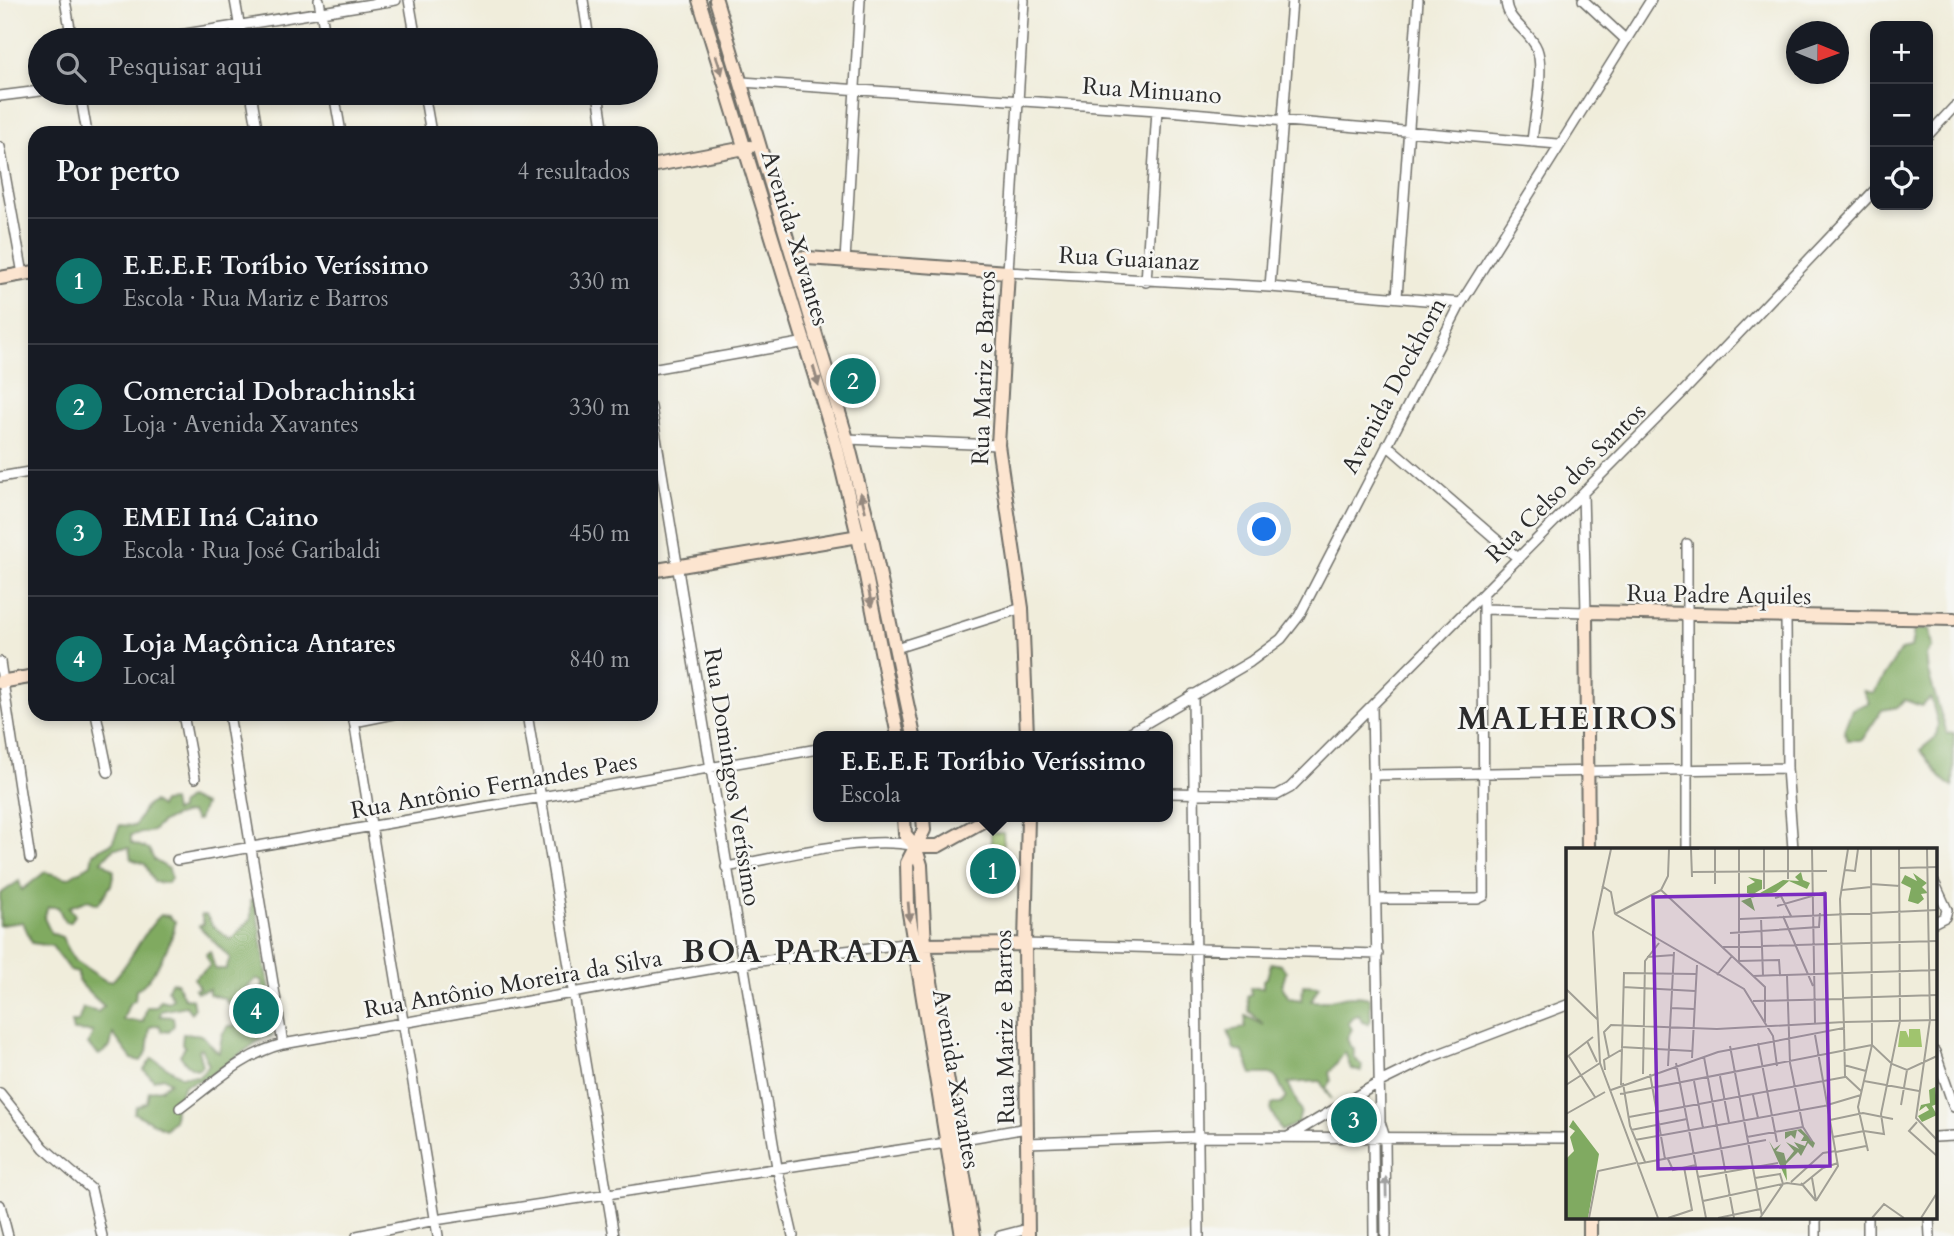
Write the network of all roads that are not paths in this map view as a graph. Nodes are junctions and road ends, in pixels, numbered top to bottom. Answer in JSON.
{"nodes":[{"id":1,"x":65,"y":0,"type":"edge"},
{"id":2,"x":236,"y":0,"type":"edge"},
{"id":3,"x":319,"y":0,"type":"edge"},
{"id":4,"x":396,"y":0,"type":"edge"},
{"id":5,"x":409,"y":0,"type":"edge"},
{"id":6,"x":583,"y":0,"type":"edge"},
{"id":7,"x":699,"y":0,"type":"edge"},
{"id":8,"x":716,"y":0,"type":"edge"},
{"id":9,"x":860,"y":0,"type":"edge"},
{"id":10,"x":1024,"y":0,"type":"edge"},
{"id":11,"x":1292,"y":0,"type":"edge"},
{"id":12,"x":1418,"y":0,"type":"edge"},
{"id":13,"x":1506,"y":0,"type":"edge"},
{"id":14,"x":1583,"y":0,"type":"edge"},
{"id":15,"x":1651,"y":0,"type":"edge"},
{"id":16,"x":321,"y":12,"type":"junction"},
{"id":17,"x":240,"y":25,"type":"junction"},
{"id":18,"x":70,"y":28,"type":"edge"},
{"id":19,"x":222,"y":28,"type":"edge"},
{"id":20,"x":240,"y":28,"type":"edge"},
{"id":21,"x":324,"y":28,"type":"edge"},
{"id":22,"x":413,"y":28,"type":"edge"},
{"id":23,"x":587,"y":28,"type":"edge"},
{"id":24,"x":1625,"y":39,"type":"junction"},
{"id":25,"x":742,"y":82,"type":"junction"},
{"id":26,"x":856,"y":89,"type":"junction"},
{"id":27,"x":28,"y":92,"type":"edge"},
{"id":28,"x":0,"y":96,"type":"edge"},
{"id":29,"x":1017,"y":101,"type":"junction"},
{"id":30,"x":82,"y":105,"type":"edge"},
{"id":31,"x":253,"y":105,"type":"edge"},
{"id":32,"x":336,"y":105,"type":"edge"},
{"id":33,"x":426,"y":105,"type":"edge"},
{"id":34,"x":600,"y":105,"type":"edge"},
{"id":35,"x":1954,"y":107,"type":"edge"},
{"id":36,"x":1157,"y":110,"type":"junction"},
{"id":37,"x":1283,"y":120,"type":"junction"},
{"id":38,"x":86,"y":126,"type":"edge"},
{"id":39,"x":257,"y":126,"type":"edge"},
{"id":40,"x":340,"y":126,"type":"edge"},
{"id":41,"x":430,"y":126,"type":"edge"},
{"id":42,"x":603,"y":126,"type":"edge"},
{"id":43,"x":1933,"y":130,"type":"edge"},
{"id":44,"x":1408,"y":132,"type":"junction"},
{"id":45,"x":1532,"y":142,"type":"junction"},
{"id":46,"x":1559,"y":144,"type":"junction"},
{"id":47,"x":760,"y":145,"type":"junction"},
{"id":48,"x":0,"y":147,"type":"edge"},
{"id":49,"x":745,"y":148,"type":"junction"},
{"id":50,"x":658,"y":165,"type":"edge"},
{"id":51,"x":5,"y":186,"type":"edge"},
{"id":52,"x":1870,"y":195,"type":"edge"},
{"id":53,"x":793,"y":257,"type":"junction"},
{"id":54,"x":845,"y":261,"type":"junction"},
{"id":55,"x":28,"y":269,"type":"edge"},
{"id":56,"x":1008,"y":272,"type":"junction"},
{"id":57,"x":28,"y":273,"type":"edge"},
{"id":58,"x":0,"y":278,"type":"edge"},
{"id":59,"x":1146,"y":282,"type":"junction"},
{"id":60,"x":1270,"y":286,"type":"junction"},
{"id":61,"x":1397,"y":297,"type":"junction"},
{"id":62,"x":1461,"y":303,"type":"junction"},
{"id":63,"x":806,"y":342,"type":"junction"},
{"id":64,"x":658,"y":368,"type":"edge"},
{"id":65,"x":848,"y":439,"type":"junction"},
{"id":66,"x":998,"y":445,"type":"junction"},
{"id":67,"x":1387,"y":445,"type":"junction"},
{"id":68,"x":28,"y":472,"type":"edge"},
{"id":69,"x":658,"y":475,"type":"edge"},
{"id":70,"x":0,"y":477,"type":"edge"},
{"id":71,"x":1583,"y":493,"type":"junction"},
{"id":72,"x":865,"y":535,"type":"junction"},
{"id":73,"x":1687,"y":544,"type":"dead end"},
{"id":74,"x":1519,"y":559,"type":"junction"},
{"id":75,"x":677,"y":566,"type":"junction"},
{"id":76,"x":658,"y":570,"type":"edge"},
{"id":77,"x":1483,"y":594,"type":"junction"},
{"id":78,"x":1022,"y":608,"type":"junction"},
{"id":79,"x":1484,"y":610,"type":"junction"},
{"id":80,"x":1587,"y":612,"type":"junction"},
{"id":81,"x":1687,"y":616,"type":"junction"},
{"id":82,"x":1786,"y":617,"type":"junction"},
{"id":83,"x":1954,"y":620,"type":"edge"},
{"id":84,"x":896,"y":648,"type":"junction"},
{"id":85,"x":0,"y":662,"type":"edge"},
{"id":86,"x":28,"y":677,"type":"edge"},
{"id":87,"x":1,"y":682,"type":"edge"},
{"id":88,"x":1193,"y":694,"type":"junction"},
{"id":89,"x":1372,"y":706,"type":"junction"},
{"id":90,"x":97,"y":721,"type":"edge"},
{"id":91,"x":184,"y":721,"type":"edge"},
{"id":92,"x":230,"y":721,"type":"edge"},
{"id":93,"x":354,"y":721,"type":"edge"},
{"id":94,"x":528,"y":721,"type":"edge"},
{"id":95,"x":895,"y":731,"type":"edge"},
{"id":96,"x":913,"y":731,"type":"edge"},
{"id":97,"x":1027,"y":731,"type":"edge"},
{"id":98,"x":1132,"y":731,"type":"edge"},
{"id":99,"x":813,"y":750,"type":"edge"},
{"id":100,"x":710,"y":768,"type":"junction"},
{"id":101,"x":1787,"y":768,"type":"junction"},
{"id":102,"x":1588,"y":770,"type":"junction"},
{"id":103,"x":1687,"y":770,"type":"junction"},
{"id":104,"x":108,"y":772,"type":"dead end"},
{"id":105,"x":1483,"y":774,"type":"junction"},
{"id":106,"x":1374,"y":775,"type":"junction"},
{"id":107,"x":195,"y":778,"type":"dead end"},
{"id":108,"x":1173,"y":793,"type":"edge"},
{"id":109,"x":1194,"y":794,"type":"junction"},
{"id":110,"x":541,"y":796,"type":"junction"},
{"id":111,"x":904,"y":822,"type":"edge"},
{"id":112,"x":923,"y":822,"type":"edge"},
{"id":113,"x":981,"y":822,"type":"edge"},
{"id":114,"x":1028,"y":822,"type":"edge"},
{"id":115,"x":371,"y":827,"type":"junction"},
{"id":116,"x":924,"y":831,"type":"junction"},
{"id":117,"x":948,"y":841,"type":"junction"},
{"id":118,"x":915,"y":846,"type":"junction"},
{"id":119,"x":1588,"y":848,"type":"edge"},
{"id":120,"x":1687,"y":848,"type":"edge"},
{"id":121,"x":1793,"y":848,"type":"edge"},
{"id":122,"x":251,"y":849,"type":"junction"},
{"id":123,"x":30,"y":859,"type":"dead end"},
{"id":124,"x":177,"y":860,"type":"dead end"},
{"id":125,"x":726,"y":867,"type":"junction"},
{"id":126,"x":1937,"y":888,"type":"edge"},
{"id":127,"x":1376,"y":899,"type":"junction"},
{"id":128,"x":1937,"y":921,"type":"edge"},
{"id":129,"x":912,"y":943,"type":"junction"},
{"id":130,"x":1025,"y":944,"type":"junction"},
{"id":131,"x":925,"y":946,"type":"junction"},
{"id":132,"x":1194,"y":949,"type":"junction"},
{"id":133,"x":1378,"y":954,"type":"junction"},
{"id":134,"x":743,"y":963,"type":"junction"},
{"id":135,"x":573,"y":992,"type":"junction"},
{"id":136,"x":1566,"y":1005,"type":"edge"},
{"id":137,"x":404,"y":1023,"type":"junction"},
{"id":138,"x":282,"y":1044,"type":"junction"},
{"id":139,"x":1937,"y":1058,"type":"edge"},
{"id":140,"x":1380,"y":1082,"type":"junction"},
{"id":141,"x":0,"y":1093,"type":"edge"},
{"id":142,"x":1954,"y":1107,"type":"edge"},
{"id":143,"x":180,"y":1108,"type":"dead end"},
{"id":144,"x":1380,"y":1122,"type":"junction"},
{"id":145,"x":1027,"y":1128,"type":"junction"},
{"id":146,"x":1198,"y":1137,"type":"junction"},
{"id":147,"x":1286,"y":1138,"type":"junction"},
{"id":148,"x":1373,"y":1138,"type":"junction"},
{"id":149,"x":1385,"y":1138,"type":"junction"},
{"id":150,"x":1566,"y":1138,"type":"edge"},
{"id":151,"x":952,"y":1141,"type":"junction"},
{"id":152,"x":1027,"y":1143,"type":"junction"},
{"id":153,"x":777,"y":1167,"type":"junction"},
{"id":154,"x":607,"y":1194,"type":"junction"},
{"id":155,"x":0,"y":1205,"type":"edge"},
{"id":156,"x":1590,"y":1218,"type":"edge"},
{"id":157,"x":1816,"y":1218,"type":"edge"},
{"id":158,"x":1868,"y":1218,"type":"edge"},
{"id":159,"x":1930,"y":1218,"type":"edge"},
{"id":160,"x":435,"y":1220,"type":"junction"},
{"id":161,"x":1028,"y":1233,"type":"edge"},
{"id":162,"x":8,"y":1236,"type":"edge"},
{"id":163,"x":102,"y":1236,"type":"edge"},
{"id":164,"x":357,"y":1236,"type":"edge"},
{"id":165,"x":438,"y":1236,"type":"edge"},
{"id":166,"x":614,"y":1236,"type":"edge"},
{"id":167,"x":793,"y":1236,"type":"edge"},
{"id":168,"x":962,"y":1236,"type":"edge"},
{"id":169,"x":974,"y":1236,"type":"edge"},
{"id":170,"x":1000,"y":1236,"type":"edge"},
{"id":171,"x":1199,"y":1236,"type":"edge"},
{"id":172,"x":1374,"y":1236,"type":"edge"},
{"id":173,"x":1386,"y":1236,"type":"edge"},
{"id":174,"x":1590,"y":1236,"type":"edge"},
{"id":175,"x":1816,"y":1236,"type":"edge"},
{"id":176,"x":1867,"y":1236,"type":"edge"},
{"id":177,"x":1930,"y":1236,"type":"edge"}],
"edges":[{"from":1,"to":18,"type":"street"},
{"from":2,"to":17,"type":"street"},
{"from":3,"to":16,"type":"street"},
{"from":4,"to":16,"type":"street"},
{"from":5,"to":22,"type":"street"},
{"from":6,"to":23,"type":"street"},
{"from":7,"to":49,"type":"main road","name":"Avenida Xavantes","one_way":true},
{"from":8,"to":25,"type":"main road","name":"Avenida Xavantes"},
{"from":9,"to":26,"type":"street"},
{"from":10,"to":29,"type":"street","name":"Rua Mariz e Barros"},
{"from":11,"to":37,"type":"street"},
{"from":12,"to":44,"type":"street"},
{"from":13,"to":45,"type":"street"},
{"from":14,"to":24,"type":"street"},
{"from":15,"to":24,"type":"street","name":"Avenida Dockhorn"},
{"from":16,"to":17,"type":"street"},
{"from":16,"to":21,"type":"street"},
{"from":17,"to":19,"type":"street"},
{"from":17,"to":20,"type":"street"},
{"from":24,"to":46,"type":"street","name":"Avenida Dockhorn"},
{"from":25,"to":26,"type":"street","name":"Rua Minuano"},
{"from":25,"to":47,"type":"main road","name":"Avenida Xavantes"},
{"from":26,"to":29,"type":"street","name":"Rua Minuano"},
{"from":26,"to":54,"type":"street"},
{"from":27,"to":28,"type":"street"},
{"from":29,"to":36,"type":"street","name":"Rua Minuano"},
{"from":29,"to":56,"type":"street","name":"Rua Mariz e Barros"},
{"from":30,"to":38,"type":"street"},
{"from":31,"to":39,"type":"street"},
{"from":32,"to":40,"type":"street"},
{"from":33,"to":41,"type":"street"},
{"from":34,"to":42,"type":"street"},
{"from":35,"to":43,"type":"street"},
{"from":36,"to":37,"type":"street","name":"Rua Minuano"},
{"from":36,"to":59,"type":"street"},
{"from":37,"to":44,"type":"street","name":"Rua Minuano"},
{"from":37,"to":60,"type":"street"},
{"from":44,"to":45,"type":"street","name":"Rua Minuano"},
{"from":44,"to":61,"type":"street"},
{"from":45,"to":46,"type":"street","name":"Rua Minuano"},
{"from":46,"to":62,"type":"street","name":"Avenida Dockhorn"},
{"from":47,"to":49,"type":"main road"},
{"from":47,"to":53,"type":"main road","name":"Avenida Xavantes"},
{"from":48,"to":51,"type":"street"},
{"from":49,"to":50,"type":"main road"},
{"from":49,"to":63,"type":"main road","name":"Avenida Xavantes"},
{"from":51,"to":55,"type":"street"},
{"from":52,"to":71,"type":"street","name":"Rua Celso dos Santos"},
{"from":53,"to":54,"type":"main road","name":"Rua Guaianaz"},
{"from":53,"to":65,"type":"main road","name":"Avenida Xavantes"},
{"from":54,"to":56,"type":"main road","name":"Rua Guaianaz"},
{"from":56,"to":59,"type":"street","name":"Rua Guaianaz"},
{"from":56,"to":66,"type":"main road","name":"Rua Mariz e Barros"},
{"from":57,"to":58,"type":"main road"},
{"from":59,"to":60,"type":"street","name":"Rua Guaianaz"},
{"from":60,"to":61,"type":"street","name":"Rua Guaianaz"},
{"from":61,"to":62,"type":"street","name":"Rua Guaianaz"},
{"from":62,"to":67,"type":"street","name":"Avenida Dockhorn"},
{"from":63,"to":64,"type":"street"},
{"from":63,"to":72,"type":"main road","name":"Avenida Xavantes","one_way":true},
{"from":65,"to":66,"type":"street"},
{"from":72,"to":65,"type":"main road","name":"Avenida Xavantes","one_way":true},
{"from":66,"to":78,"type":"main road","name":"Rua Mariz e Barros"},
{"from":67,"to":74,"type":"street"},
{"from":67,"to":88,"type":"street","name":"Avenida Dockhorn"},
{"from":68,"to":70,"type":"street"},
{"from":69,"to":75,"type":"street","name":"Rua Domingos Veríssimo"},
{"from":71,"to":74,"type":"street","name":"Rua Celso dos Santos"},
{"from":71,"to":80,"type":"street"},
{"from":72,"to":75,"type":"main road"},
{"from":72,"to":84,"type":"main road","name":"Avenida Xavantes"},
{"from":72,"to":95,"type":"main road","name":"Avenida Xavantes","one_way":true},
{"from":73,"to":81,"type":"street"},
{"from":74,"to":77,"type":"street","name":"Rua Celso dos Santos"},
{"from":75,"to":76,"type":"main road"},
{"from":75,"to":100,"type":"street","name":"Rua Domingos Veríssimo"},
{"from":77,"to":79,"type":"street"},
{"from":77,"to":89,"type":"street","name":"Rua Celso dos Santos"},
{"from":78,"to":84,"type":"street"},
{"from":78,"to":97,"type":"main road","name":"Rua Mariz e Barros"},
{"from":79,"to":80,"type":"street","name":"Rua Padre Aquiles"},
{"from":79,"to":105,"type":"street"},
{"from":80,"to":81,"type":"main road","name":"Rua Padre Aquiles"},
{"from":80,"to":102,"type":"main road"},
{"from":81,"to":82,"type":"main road","name":"Rua Padre Aquiles"},
{"from":81,"to":103,"type":"street"},
{"from":82,"to":83,"type":"main road","name":"Rua Padre Aquiles"},
{"from":82,"to":101,"type":"street"},
{"from":84,"to":96,"type":"main road","name":"Avenida Xavantes"},
{"from":85,"to":87,"type":"street"},
{"from":86,"to":87,"type":"main road"},
{"from":87,"to":123,"type":"street"},
{"from":88,"to":98,"type":"street","name":"Avenida Dockhorn"},
{"from":88,"to":109,"type":"street"},
{"from":89,"to":106,"type":"street"},
{"from":89,"to":109,"type":"street","name":"Rua Celso dos Santos"},
{"from":90,"to":104,"type":"street"},
{"from":91,"to":107,"type":"street"},
{"from":92,"to":122,"type":"street"},
{"from":93,"to":115,"type":"street"},
{"from":94,"to":110,"type":"street"},
{"from":99,"to":100,"type":"street","name":"Rua Antônio Fernandes Paes"},
{"from":100,"to":110,"type":"street","name":"Rua Antônio Fernandes Paes"},
{"from":100,"to":125,"type":"street","name":"Rua Domingos Veríssimo"},
{"from":101,"to":103,"type":"street"},
{"from":101,"to":121,"type":"street"},
{"from":102,"to":103,"type":"street"},
{"from":102,"to":105,"type":"street"},
{"from":102,"to":119,"type":"main road"},
{"from":103,"to":120,"type":"street"},
{"from":105,"to":106,"type":"street"},
{"from":105,"to":127,"type":"street"},
{"from":106,"to":127,"type":"street"},
{"from":108,"to":109,"type":"street"},
{"from":109,"to":132,"type":"street"},
{"from":110,"to":115,"type":"street","name":"Rua Antônio Fernandes Paes"},
{"from":110,"to":135,"type":"street"},
{"from":111,"to":118,"type":"main road","name":"Avenida Xavantes"},
{"from":112,"to":116,"type":"main road"},
{"from":113,"to":117,"type":"main road"},
{"from":114,"to":130,"type":"main road","name":"Rua Mariz e Barros"},
{"from":115,"to":122,"type":"street","name":"Rua Antônio Fernandes Paes"},
{"from":115,"to":137,"type":"street"},
{"from":116,"to":117,"type":"main road"},
{"from":116,"to":118,"type":"main road","name":"Avenida Xavantes"},
{"from":117,"to":118,"type":"main road"},
{"from":118,"to":125,"type":"street"},
{"from":118,"to":129,"type":"main road","name":"Avenida Xavantes","one_way":true},
{"from":118,"to":131,"type":"main road","name":"Avenida Xavantes"},
{"from":122,"to":124,"type":"street","name":"Rua Antônio Fernandes Paes"},
{"from":122,"to":138,"type":"street"},
{"from":125,"to":134,"type":"street","name":"Rua Domingos Veríssimo"},
{"from":126,"to":128,"type":"street"},
{"from":127,"to":133,"type":"street"},
{"from":129,"to":131,"type":"main road"},
{"from":129,"to":134,"type":"street","name":"Rua Antônio Moreira da Silva"},
{"from":129,"to":151,"type":"main road","name":"Avenida Xavantes"},
{"from":130,"to":131,"type":"main road"},
{"from":130,"to":132,"type":"street"},
{"from":130,"to":145,"type":"main road","name":"Rua Mariz e Barros"},
{"from":131,"to":151,"type":"main road","name":"Avenida Xavantes"},
{"from":132,"to":133,"type":"street"},
{"from":132,"to":146,"type":"street"},
{"from":133,"to":140,"type":"street"},
{"from":134,"to":135,"type":"street","name":"Rua Antônio Moreira da Silva"},
{"from":134,"to":153,"type":"street","name":"Rua Domingos Veríssimo"},
{"from":135,"to":137,"type":"street","name":"Rua Antônio Moreira da Silva"},
{"from":135,"to":154,"type":"street"},
{"from":136,"to":140,"type":"street"},
{"from":137,"to":138,"type":"street","name":"Rua Antônio Moreira da Silva"},
{"from":137,"to":160,"type":"street"},
{"from":138,"to":143,"type":"street","name":"Rua Antônio Moreira da Silva"},
{"from":139,"to":142,"type":"street"},
{"from":140,"to":144,"type":"street"},
{"from":140,"to":147,"type":"street"},
{"from":141,"to":163,"type":"street"},
{"from":144,"to":148,"type":"street"},
{"from":144,"to":149,"type":"street"},
{"from":145,"to":151,"type":"street"},
{"from":145,"to":152,"type":"main road","name":"Rua Mariz e Barros"},
{"from":146,"to":147,"type":"street"},
{"from":146,"to":152,"type":"street"},
{"from":146,"to":171,"type":"street"},
{"from":147,"to":148,"type":"street"},
{"from":148,"to":149,"type":"street"},
{"from":148,"to":172,"type":"street"},
{"from":149,"to":150,"type":"street"},
{"from":173,"to":149,"type":"street","one_way":true},
{"from":151,"to":153,"type":"street"},
{"from":151,"to":168,"type":"main road","name":"Avenida Xavantes"},
{"from":151,"to":169,"type":"main road","name":"Avenida Xavantes"},
{"from":152,"to":161,"type":"main road","name":"Rua Mariz e Barros"},
{"from":153,"to":154,"type":"street"},
{"from":153,"to":167,"type":"street","name":"Rua Domingos Veríssimo"},
{"from":154,"to":160,"type":"street"},
{"from":154,"to":166,"type":"street"},
{"from":155,"to":162,"type":"street"},
{"from":156,"to":174,"type":"main road"},
{"from":157,"to":175,"type":"street"},
{"from":158,"to":176,"type":"street"},
{"from":159,"to":177,"type":"street"},
{"from":160,"to":164,"type":"street"},
{"from":160,"to":165,"type":"street"},
{"from":161,"to":170,"type":"street"}]}
